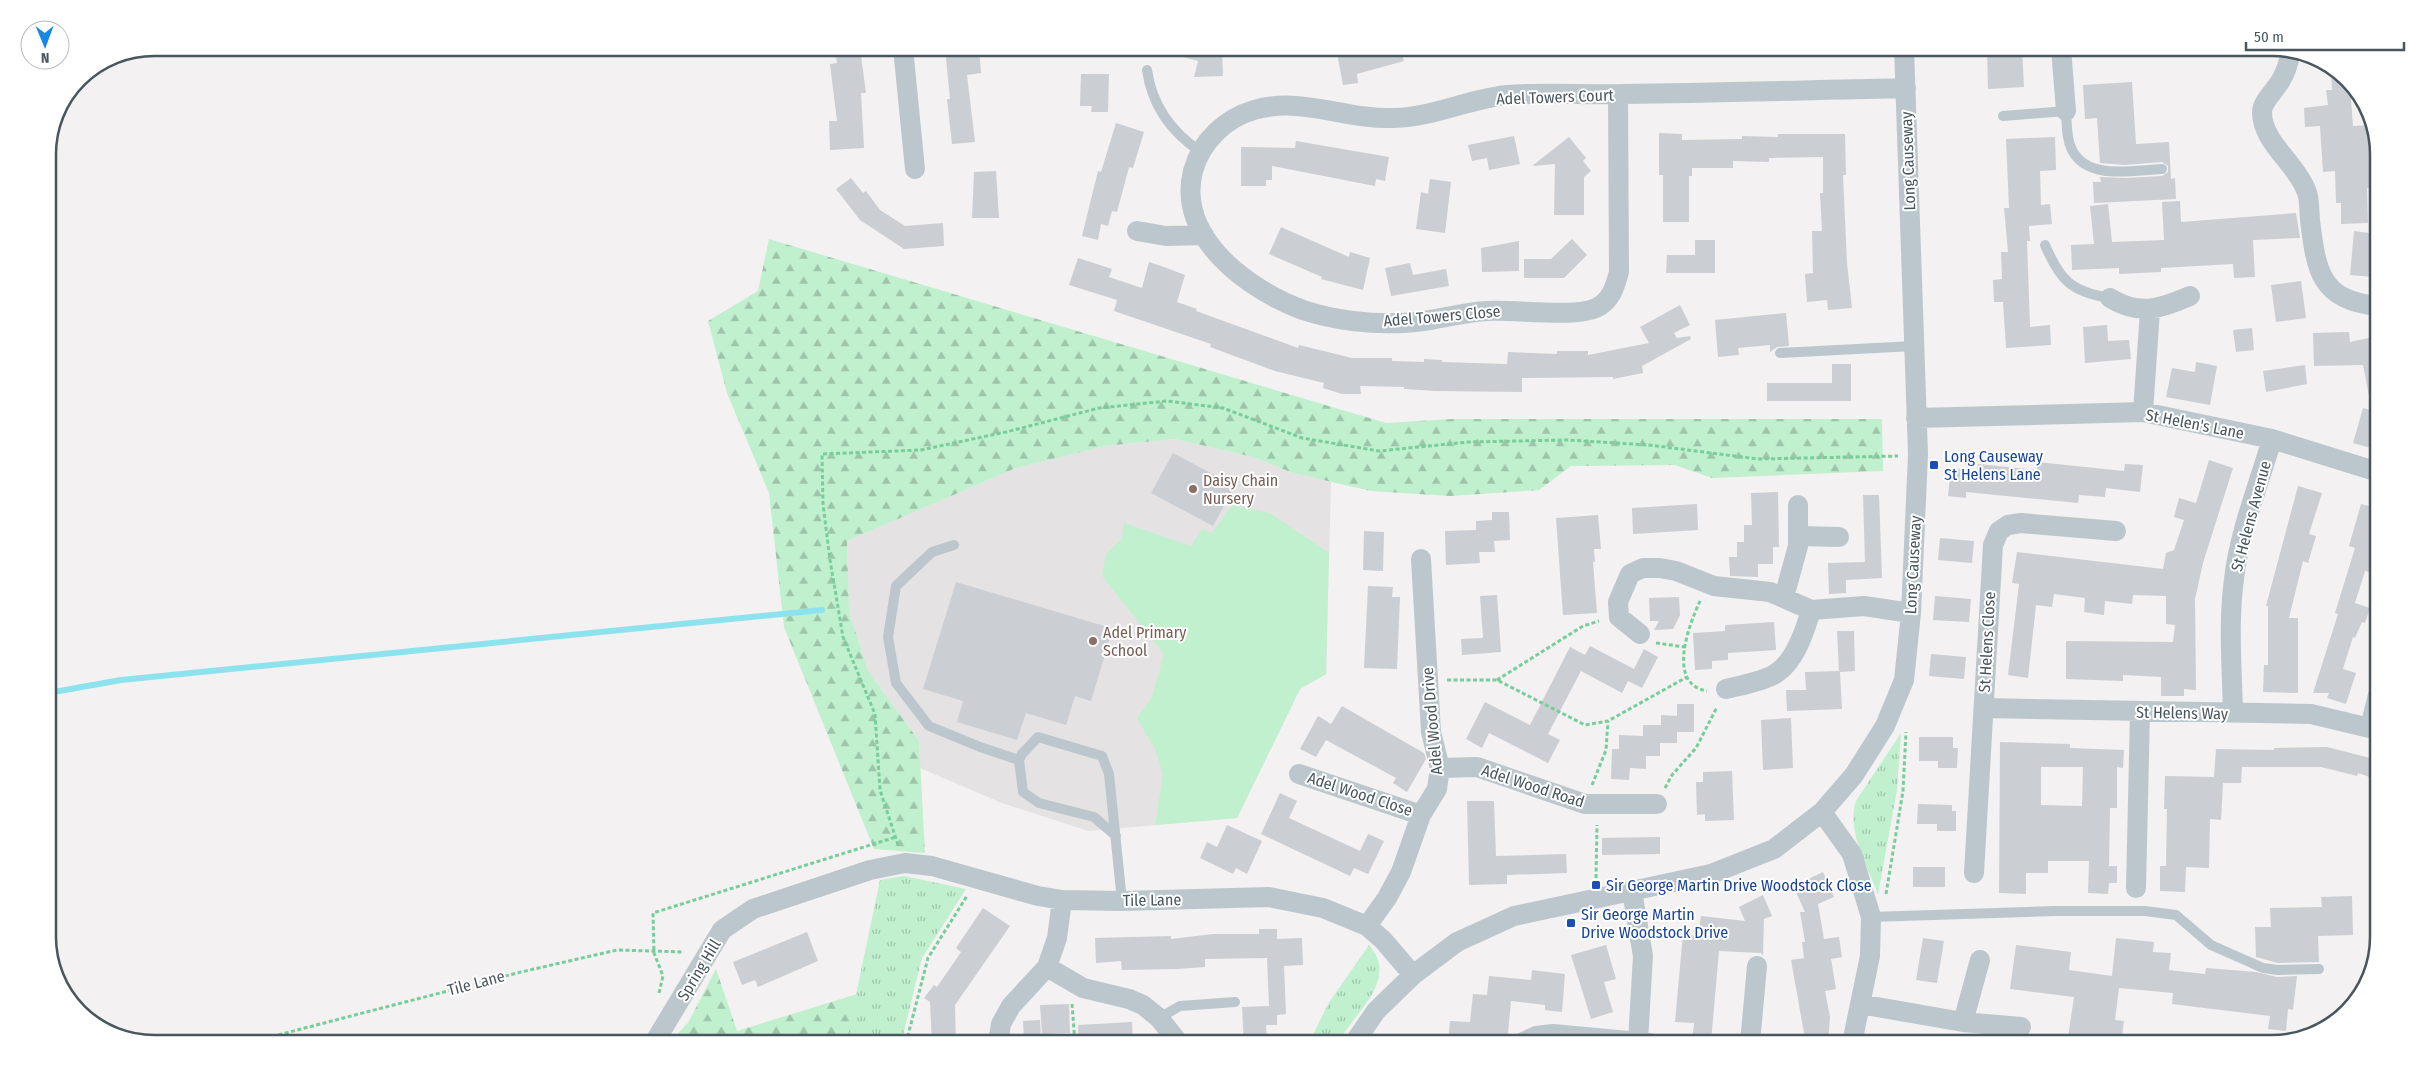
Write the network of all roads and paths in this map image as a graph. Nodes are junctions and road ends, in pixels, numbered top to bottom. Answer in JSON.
{"nodes":[{"id":1,"x":904,"y":56,"type":"edge"},
{"id":2,"x":1904,"y":56,"type":"edge"},
{"id":3,"x":2062,"y":56,"type":"edge"},
{"id":4,"x":2289,"y":58,"type":"edge"},
{"id":5,"x":1147,"y":70,"type":"dead end"},
{"id":6,"x":1906,"y":88,"type":"junction"},
{"id":7,"x":1618,"y":95,"type":"junction"},
{"id":8,"x":2066,"y":111,"type":"junction"},
{"id":9,"x":2004,"y":116,"type":"dead end"},
{"id":10,"x":1214,"y":133,"type":"joint"},
{"id":11,"x":1201,"y":152,"type":"junction"},
{"id":12,"x":914,"y":168,"type":"dead end"},
{"id":13,"x":2162,"y":169,"type":"dead end"},
{"id":14,"x":1137,"y":230,"type":"dead end"},
{"id":15,"x":1204,"y":235,"type":"junction"},
{"id":16,"x":2045,"y":245,"type":"dead end"},
{"id":17,"x":2190,"y":296,"type":"dead end"},
{"id":18,"x":2110,"y":298,"type":"joint"},
{"id":19,"x":2370,"y":304,"type":"edge"},
{"id":20,"x":2150,"y":310,"type":"junction"},
{"id":21,"x":1914,"y":346,"type":"junction"},
{"id":22,"x":1780,"y":354,"type":"dead end"},
{"id":23,"x":2143,"y":412,"type":"junction"},
{"id":24,"x":1916,"y":418,"type":"junction"},
{"id":25,"x":2272,"y":439,"type":"junction"},
{"id":26,"x":1918,"y":454,"type":"junction"},
{"id":27,"x":2370,"y":470,"type":"edge"},
{"id":28,"x":1798,"y":505,"type":"dead end"},
{"id":29,"x":2116,"y":531,"type":"dead end"},
{"id":30,"x":1799,"y":536,"type":"junction"},
{"id":31,"x":1839,"y":537,"type":"dead end"},
{"id":32,"x":954,"y":545,"type":"dead end"},
{"id":33,"x":1421,"y":559,"type":"dead end"},
{"id":34,"x":1708,"y":584,"type":"junction"},
{"id":35,"x":1784,"y":597,"type":"junction"},
{"id":36,"x":1811,"y":610,"type":"junction"},
{"id":37,"x":1911,"y":612,"type":"junction"},
{"id":38,"x":1619,"y":614,"type":"junction"},
{"id":39,"x":1640,"y":634,"type":"joint"},
{"id":40,"x":1685,"y":647,"type":"junction"},
{"id":41,"x":1687,"y":677,"type":"junction"},
{"id":42,"x":1428,"y":680,"type":"junction"},
{"id":43,"x":1497,"y":680,"type":"junction"},
{"id":44,"x":1726,"y":689,"type":"junction"},
{"id":45,"x":1984,"y":708,"type":"junction"},
{"id":46,"x":2140,"y":712,"type":"junction"},
{"id":47,"x":2233,"y":714,"type":"junction"},
{"id":48,"x":1608,"y":721,"type":"junction"},
{"id":49,"x":1906,"y":724,"type":"dead end"},
{"id":50,"x":2370,"y":727,"type":"edge"},
{"id":51,"x":1019,"y":760,"type":"junction"},
{"id":52,"x":1440,"y":768,"type":"junction"},
{"id":53,"x":1299,"y":774,"type":"dead end"},
{"id":54,"x":1591,"y":804,"type":"junction"},
{"id":55,"x":1657,"y":804,"type":"joint"},
{"id":56,"x":1822,"y":812,"type":"junction"},
{"id":57,"x":1421,"y":814,"type":"junction"},
{"id":58,"x":1116,"y":836,"type":"junction"},
{"id":59,"x":905,"y":863,"type":"junction"},
{"id":60,"x":870,"y":870,"type":"joint"},
{"id":61,"x":1974,"y":873,"type":"dead end"},
{"id":62,"x":978,"y":879,"type":"junction"},
{"id":63,"x":2136,"y":888,"type":"dead end"},
{"id":64,"x":1632,"y":891,"type":"junction"},
{"id":65,"x":1596,"y":899,"type":"junction"},
{"id":66,"x":1062,"y":900,"type":"junction"},
{"id":67,"x":1122,"y":901,"type":"junction"},
{"id":68,"x":1871,"y":917,"type":"junction"},
{"id":69,"x":1367,"y":926,"type":"junction"},
{"id":70,"x":710,"y":952,"type":"junction"},
{"id":71,"x":1980,"y":960,"type":"dead end"},
{"id":72,"x":1758,"y":966,"type":"dead end"},
{"id":73,"x":1046,"y":967,"type":"junction"},
{"id":74,"x":2318,"y":969,"type":"dead end"},
{"id":75,"x":1412,"y":976,"type":"junction"},
{"id":76,"x":1071,"y":981,"type":"junction"},
{"id":77,"x":1235,"y":1002,"type":"dead end"},
{"id":78,"x":1860,"y":1004,"type":"junction"},
{"id":79,"x":1159,"y":1018,"type":"junction"},
{"id":80,"x":1963,"y":1022,"type":"junction"},
{"id":81,"x":2021,"y":1027,"type":"dead end"},
{"id":82,"x":274,"y":1035,"type":"edge"},
{"id":83,"x":659,"y":1035,"type":"edge"},
{"id":84,"x":908,"y":1035,"type":"edge"},
{"id":85,"x":999,"y":1035,"type":"edge"},
{"id":86,"x":1074,"y":1035,"type":"edge"},
{"id":87,"x":1171,"y":1035,"type":"edge"},
{"id":88,"x":1360,"y":1035,"type":"edge"},
{"id":89,"x":1544,"y":1035,"type":"edge"},
{"id":90,"x":1564,"y":1035,"type":"edge"},
{"id":91,"x":1644,"y":1035,"type":"edge"},
{"id":92,"x":1751,"y":1035,"type":"edge"},
{"id":93,"x":1854,"y":1035,"type":"edge"}],
"edges":[{"from":1,"to":12,"type":"street"},
{"from":2,"to":6,"type":"street","name":"Long Causeway"},
{"from":3,"to":8,"type":"street"},
{"from":4,"to":19,"type":"street"},
{"from":5,"to":11,"type":"lane"},
{"from":6,"to":7,"type":"street","name":"Adel Towers Court"},
{"from":6,"to":21,"type":"street","name":"Long Causeway"},
{"from":7,"to":10,"type":"street","name":"Adel Towers Court"},
{"from":7,"to":15,"type":"street","name":"Adel Towers Close"},
{"from":8,"to":9,"type":"lane"},
{"from":8,"to":13,"type":"lane"},
{"from":10,"to":11,"type":"street","name":"Adel Towers Close"},
{"from":11,"to":15,"type":"street","name":"Adel Towers Close"},
{"from":14,"to":15,"type":"street"},
{"from":16,"to":18,"type":"lane"},
{"from":17,"to":20,"type":"street"},
{"from":18,"to":20,"type":"street"},
{"from":20,"to":23,"type":"street"},
{"from":21,"to":22,"type":"lane"},
{"from":21,"to":24,"type":"street","name":"Long Causeway"},
{"from":23,"to":24,"type":"street","name":"St Helen's Lane"},
{"from":23,"to":25,"type":"street","name":"St Helen's Lane"},
{"from":24,"to":26,"type":"street","name":"Long Causeway"},
{"from":25,"to":27,"type":"street","name":"St Helen's Lane"},
{"from":25,"to":47,"type":"street","name":"St Helens Avenue"},
{"from":26,"to":37,"type":"street","name":"Long Causeway"},
{"from":26,"to":59,"type":"path"},
{"from":28,"to":30,"type":"street"},
{"from":29,"to":45,"type":"street","name":"St Helens Close"},
{"from":30,"to":31,"type":"street"},
{"from":30,"to":35,"type":"street"},
{"from":32,"to":51,"type":"lane"},
{"from":33,"to":42,"type":"street","name":"Adel Wood Drive"},
{"from":34,"to":35,"type":"street"},
{"from":34,"to":38,"type":"street"},
{"from":34,"to":40,"type":"path"},
{"from":35,"to":36,"type":"street"},
{"from":36,"to":37,"type":"street"},
{"from":36,"to":44,"type":"street"},
{"from":37,"to":56,"type":"street","name":"Long Causeway"},
{"from":38,"to":39,"type":"street"},
{"from":38,"to":43,"type":"path"},
{"from":39,"to":40,"type":"path"},
{"from":40,"to":41,"type":"path"},
{"from":41,"to":44,"type":"path"},
{"from":41,"to":48,"type":"path"},
{"from":42,"to":43,"type":"path"},
{"from":42,"to":52,"type":"street","name":"Adel Wood Drive"},
{"from":43,"to":48,"type":"path"},
{"from":44,"to":55,"type":"path"},
{"from":45,"to":46,"type":"street","name":"St Helens Way"},
{"from":45,"to":61,"type":"street","name":"St Helens Close"},
{"from":46,"to":47,"type":"street","name":"St Helens Way"},
{"from":46,"to":63,"type":"street"},
{"from":47,"to":50,"type":"street","name":"St Helens Way"},
{"from":48,"to":54,"type":"path"},
{"from":49,"to":68,"type":"path"},
{"from":51,"to":58,"type":"lane"},
{"from":51,"to":58,"type":"lane"},
{"from":52,"to":54,"type":"street","name":"Adel Wood Road"},
{"from":52,"to":57,"type":"street","name":"Adel Wood Drive"},
{"from":53,"to":57,"type":"street","name":"Adel Wood Close"},
{"from":54,"to":55,"type":"street","name":"Adel Wood Road"},
{"from":54,"to":65,"type":"path"},
{"from":56,"to":64,"type":"street","name":"Long Causeway"},
{"from":56,"to":68,"type":"street"},
{"from":57,"to":69,"type":"street","name":"Adel Wood Drive"},
{"from":58,"to":67,"type":"lane"},
{"from":59,"to":60,"type":"street","name":"Tile Lane"},
{"from":59,"to":62,"type":"street","name":"Tile Lane"},
{"from":60,"to":70,"type":"street","name":"Spring Hill"},
{"from":62,"to":66,"type":"street","name":"Tile Lane"},
{"from":62,"to":84,"type":"path"},
{"from":64,"to":65,"type":"street","name":"Long Causeway"},
{"from":64,"to":91,"type":"street"},
{"from":65,"to":75,"type":"street","name":"Long Causeway"},
{"from":66,"to":67,"type":"street","name":"Tile Lane"},
{"from":66,"to":73,"type":"street"},
{"from":67,"to":69,"type":"street","name":"Tile Lane"},
{"from":68,"to":74,"type":"lane"},
{"from":68,"to":78,"type":"street"},
{"from":69,"to":75,"type":"street","name":"Tile Lane"},
{"from":70,"to":82,"type":"path","name":"Tile Lane"},
{"from":70,"to":83,"type":"street","name":"Spring Hill"},
{"from":71,"to":80,"type":"street"},
{"from":72,"to":92,"type":"street"},
{"from":73,"to":76,"type":"street"},
{"from":73,"to":85,"type":"street"},
{"from":75,"to":88,"type":"street","name":"Long Causeway"},
{"from":76,"to":79,"type":"street"},
{"from":76,"to":86,"type":"path"},
{"from":77,"to":79,"type":"lane"},
{"from":78,"to":80,"type":"street"},
{"from":78,"to":93,"type":"street"},
{"from":79,"to":87,"type":"street"},
{"from":80,"to":81,"type":"street"},
{"from":89,"to":90,"type":"street"}]}
